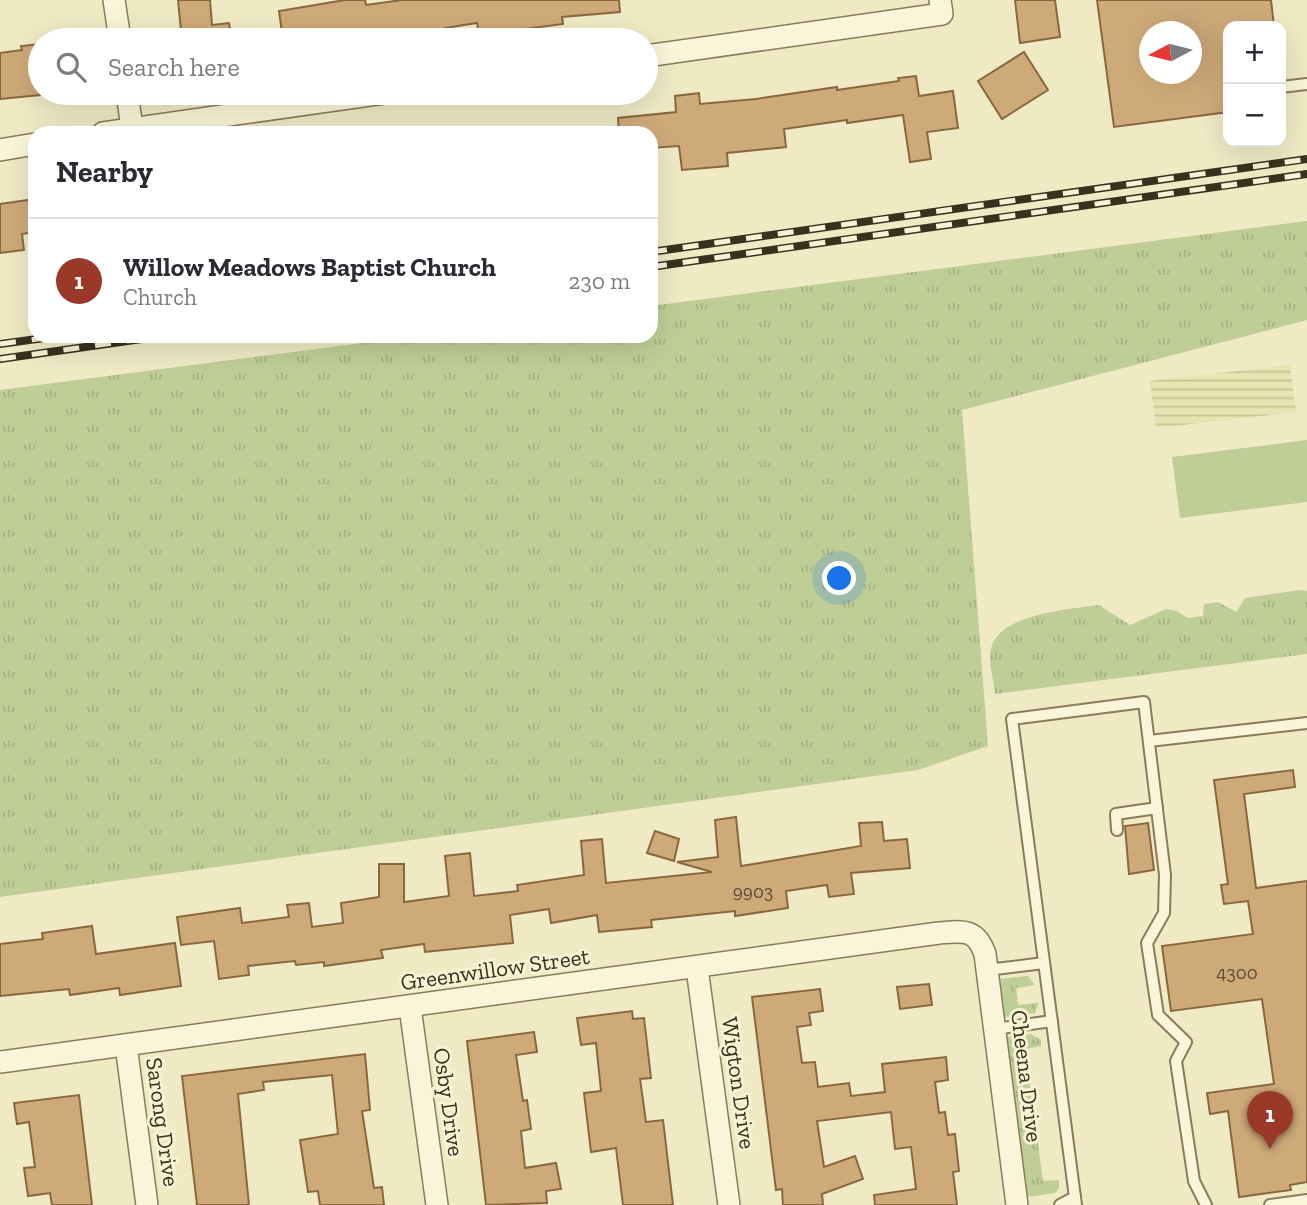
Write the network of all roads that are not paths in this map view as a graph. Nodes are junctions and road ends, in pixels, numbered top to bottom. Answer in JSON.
{"nodes":[{"id":1,"x":114,"y":0,"type":"edge"},
{"id":2,"x":941,"y":7,"type":"edge"},
{"id":3,"x":118,"y":28,"type":"edge"},
{"id":4,"x":658,"y":54,"type":"edge"},
{"id":5,"x":1307,"y":84,"type":"edge"},
{"id":6,"x":1286,"y":86,"type":"edge"},
{"id":7,"x":129,"y":105,"type":"edge"},
{"id":8,"x":298,"y":105,"type":"edge"},
{"id":9,"x":132,"y":126,"type":"edge"},
{"id":10,"x":146,"y":126,"type":"edge"},
{"id":11,"x":28,"y":145,"type":"edge"},
{"id":12,"x":0,"y":150,"type":"edge"},
{"id":13,"x":1307,"y":723,"type":"edge"},
{"id":14,"x":1149,"y":741,"type":"junction"},
{"id":15,"x":1157,"y":808,"type":"junction"},
{"id":16,"x":1118,"y":830,"type":"dead end"},
{"id":17,"x":986,"y":962,"type":"junction"},
{"id":18,"x":1044,"y":962,"type":"junction"},
{"id":19,"x":697,"y":968,"type":"junction"},
{"id":20,"x":410,"y":1007,"type":"junction"},
{"id":21,"x":1052,"y":1021,"type":"junction"},
{"id":22,"x":995,"y":1029,"type":"junction"},
{"id":23,"x":126,"y":1045,"type":"junction"},
{"id":24,"x":0,"y":1062,"type":"edge"},
{"id":25,"x":1307,"y":1200,"type":"edge"},
{"id":26,"x":1076,"y":1201,"type":"edge"},
{"id":27,"x":148,"y":1205,"type":"edge"},
{"id":28,"x":437,"y":1205,"type":"edge"},
{"id":29,"x":729,"y":1205,"type":"edge"},
{"id":30,"x":1017,"y":1205,"type":"edge"},
{"id":31,"x":1060,"y":1205,"type":"edge"},
{"id":32,"x":1206,"y":1205,"type":"edge"},
{"id":33,"x":1270,"y":1205,"type":"edge"}],
"edges":[{"from":1,"to":3,"type":"street"},
{"from":2,"to":4,"type":"street"},
{"from":5,"to":6,"type":"lane"},
{"from":7,"to":9,"type":"street"},
{"from":8,"to":10,"type":"street"},
{"from":11,"to":12,"type":"street"},
{"from":13,"to":14,"type":"lane"},
{"from":14,"to":15,"type":"lane"},
{"from":14,"to":18,"type":"lane"},
{"from":15,"to":16,"type":"lane"},
{"from":15,"to":32,"type":"lane"},
{"from":17,"to":18,"type":"lane"},
{"from":17,"to":19,"type":"street","name":"Greenwillow Street"},
{"from":17,"to":22,"type":"street","name":"Cheena Drive"},
{"from":18,"to":21,"type":"lane"},
{"from":19,"to":20,"type":"street","name":"Greenwillow Street"},
{"from":19,"to":29,"type":"street","name":"Wigton Drive"},
{"from":20,"to":23,"type":"street","name":"Greenwillow Street"},
{"from":20,"to":28,"type":"street","name":"Osby Drive"},
{"from":21,"to":22,"type":"lane"},
{"from":21,"to":26,"type":"lane"},
{"from":22,"to":30,"type":"street","name":"Cheena Drive"},
{"from":23,"to":24,"type":"street","name":"Greenwillow Street"},
{"from":23,"to":27,"type":"street","name":"Sarong Drive"},
{"from":25,"to":33,"type":"lane"},
{"from":26,"to":31,"type":"lane"}]}
